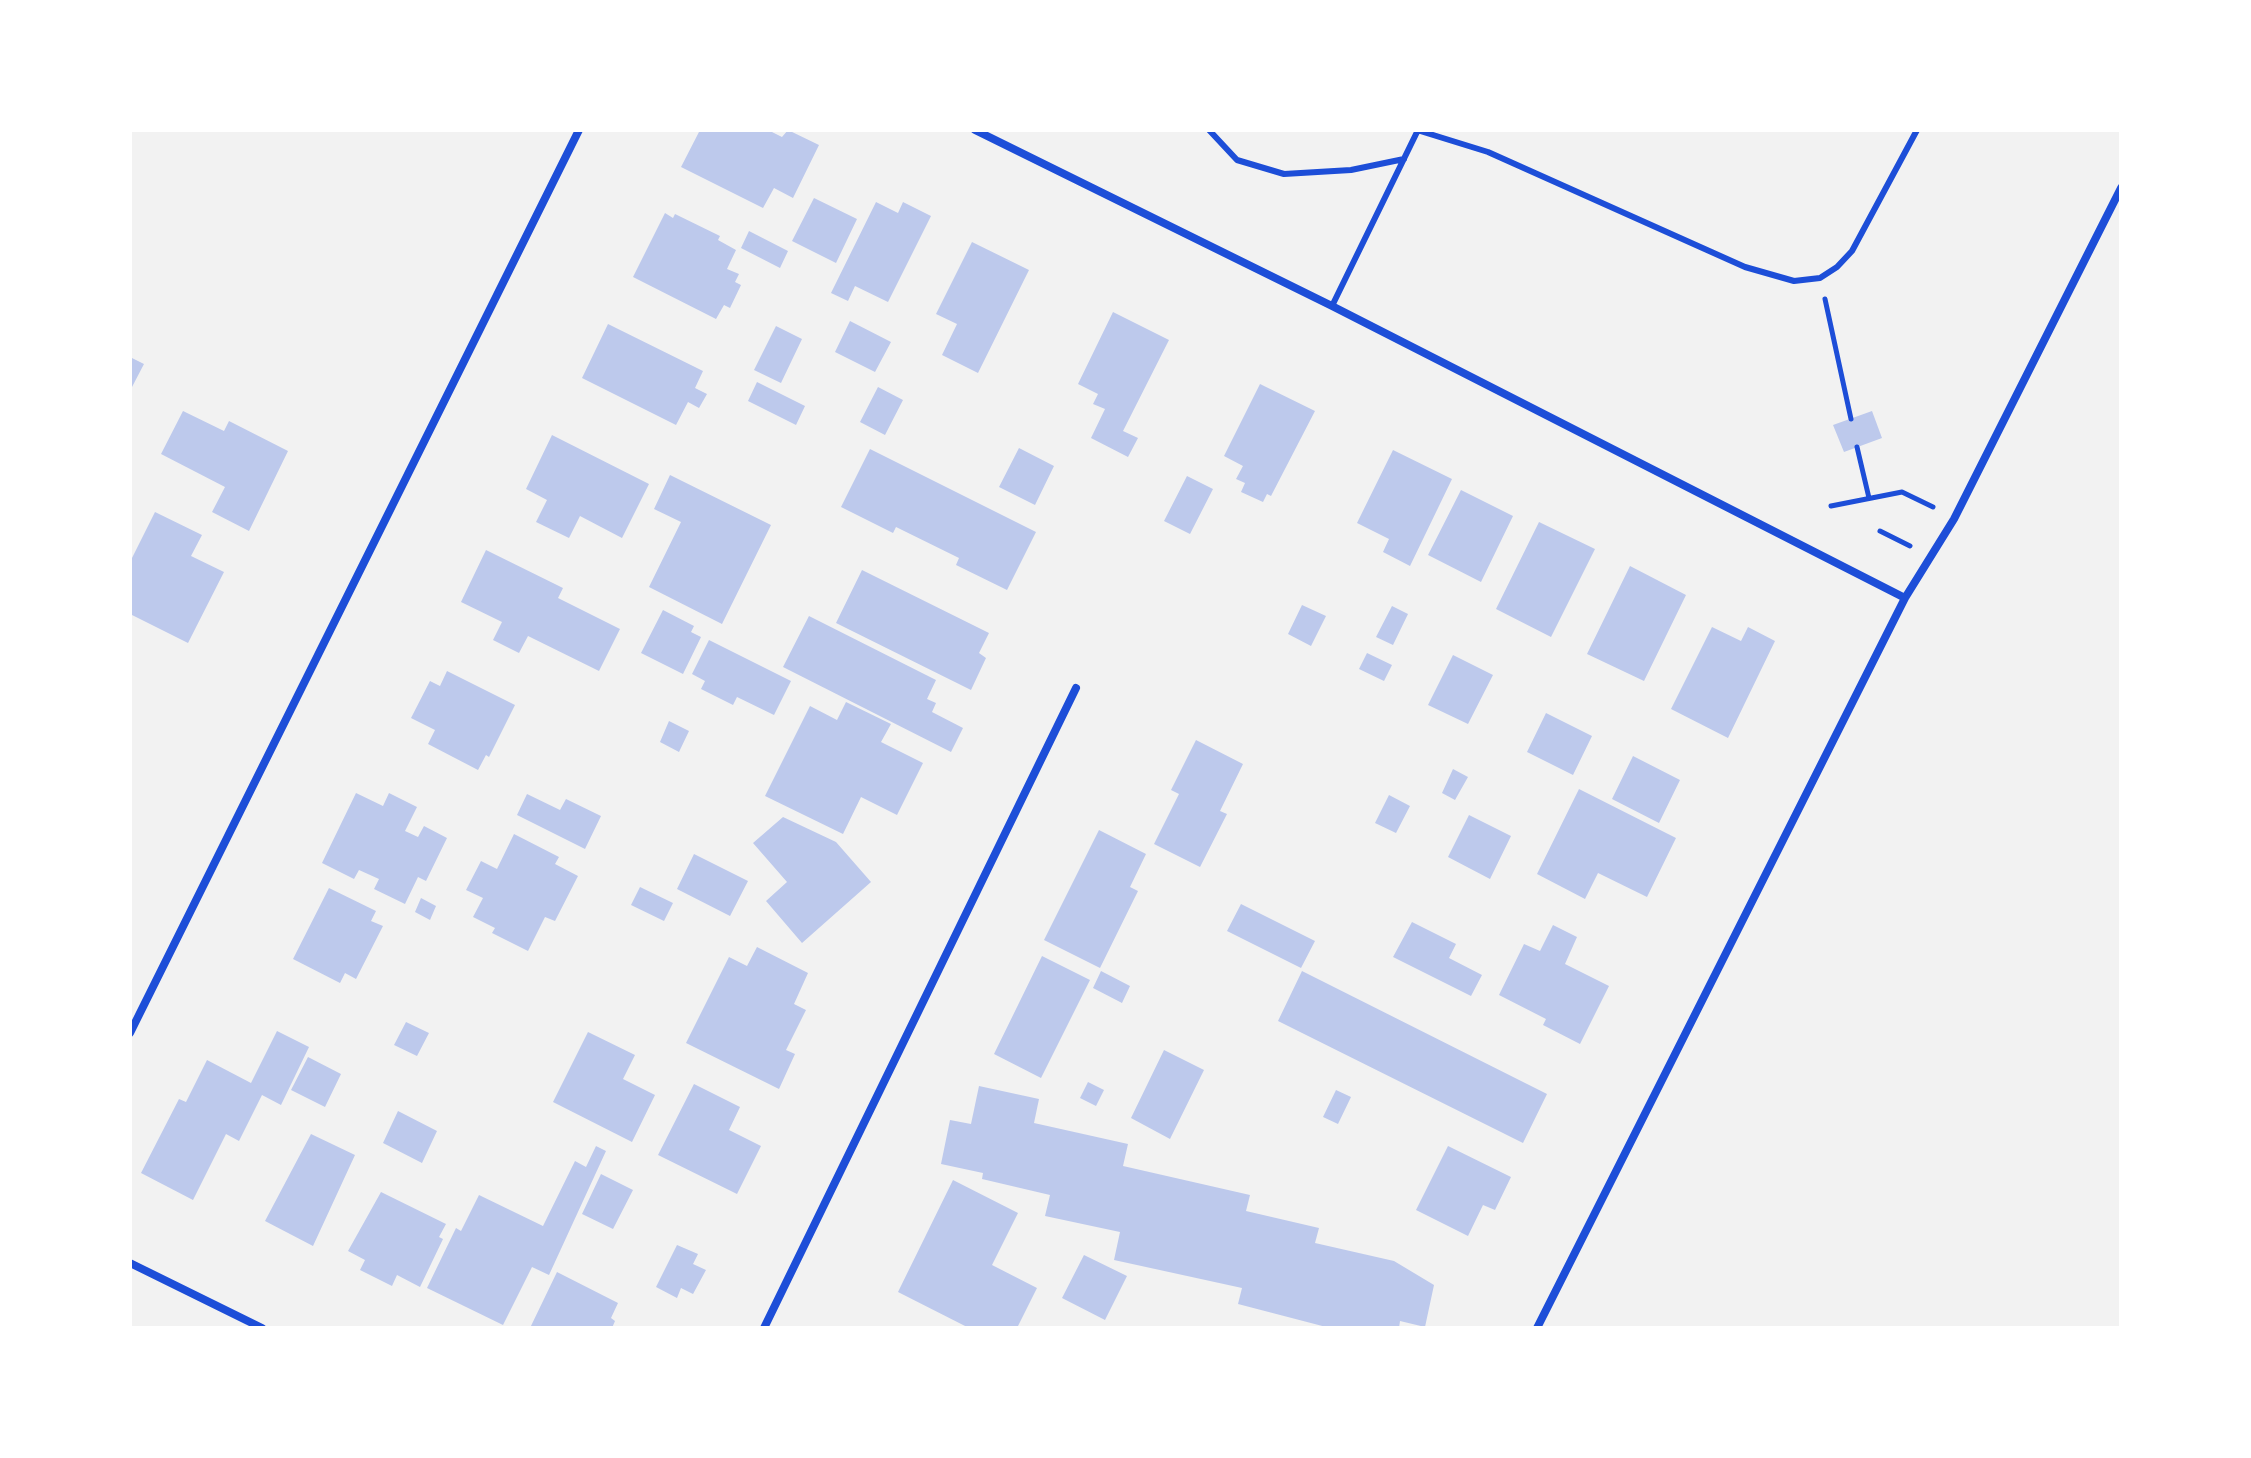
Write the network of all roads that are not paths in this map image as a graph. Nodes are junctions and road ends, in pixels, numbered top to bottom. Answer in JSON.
{"nodes":[{"id":1,"x":579,"y":130,"type":"edge"},
{"id":2,"x":975,"y":130,"type":"edge"},
{"id":3,"x":1209,"y":130,"type":"edge"},
{"id":4,"x":1418,"y":130,"type":"edge"},
{"id":5,"x":1917,"y":130,"type":"edge"},
{"id":6,"x":1404,"y":159,"type":"junction"},
{"id":7,"x":2121,"y":188,"type":"edge"},
{"id":8,"x":1332,"y":306,"type":"junction"},
{"id":9,"x":1905,"y":598,"type":"junction"},
{"id":10,"x":1076,"y":688,"type":"dead end"},
{"id":11,"x":130,"y":1033,"type":"edge"},
{"id":12,"x":130,"y":1263,"type":"edge"},
{"id":13,"x":262,"y":1328,"type":"edge"},
{"id":14,"x":764,"y":1328,"type":"edge"},
{"id":15,"x":1537,"y":1328,"type":"edge"}],
"edges":[{"from":1,"to":11,"type":"street"},
{"from":2,"to":8,"type":"street"},
{"from":3,"to":6,"type":"lane"},
{"from":4,"to":5,"type":"lane"},
{"from":4,"to":6,"type":"lane"},
{"from":6,"to":8,"type":"lane"},
{"from":7,"to":9,"type":"street"},
{"from":8,"to":9,"type":"street"},
{"from":9,"to":15,"type":"street"},
{"from":10,"to":14,"type":"street"},
{"from":12,"to":13,"type":"street"}]}
